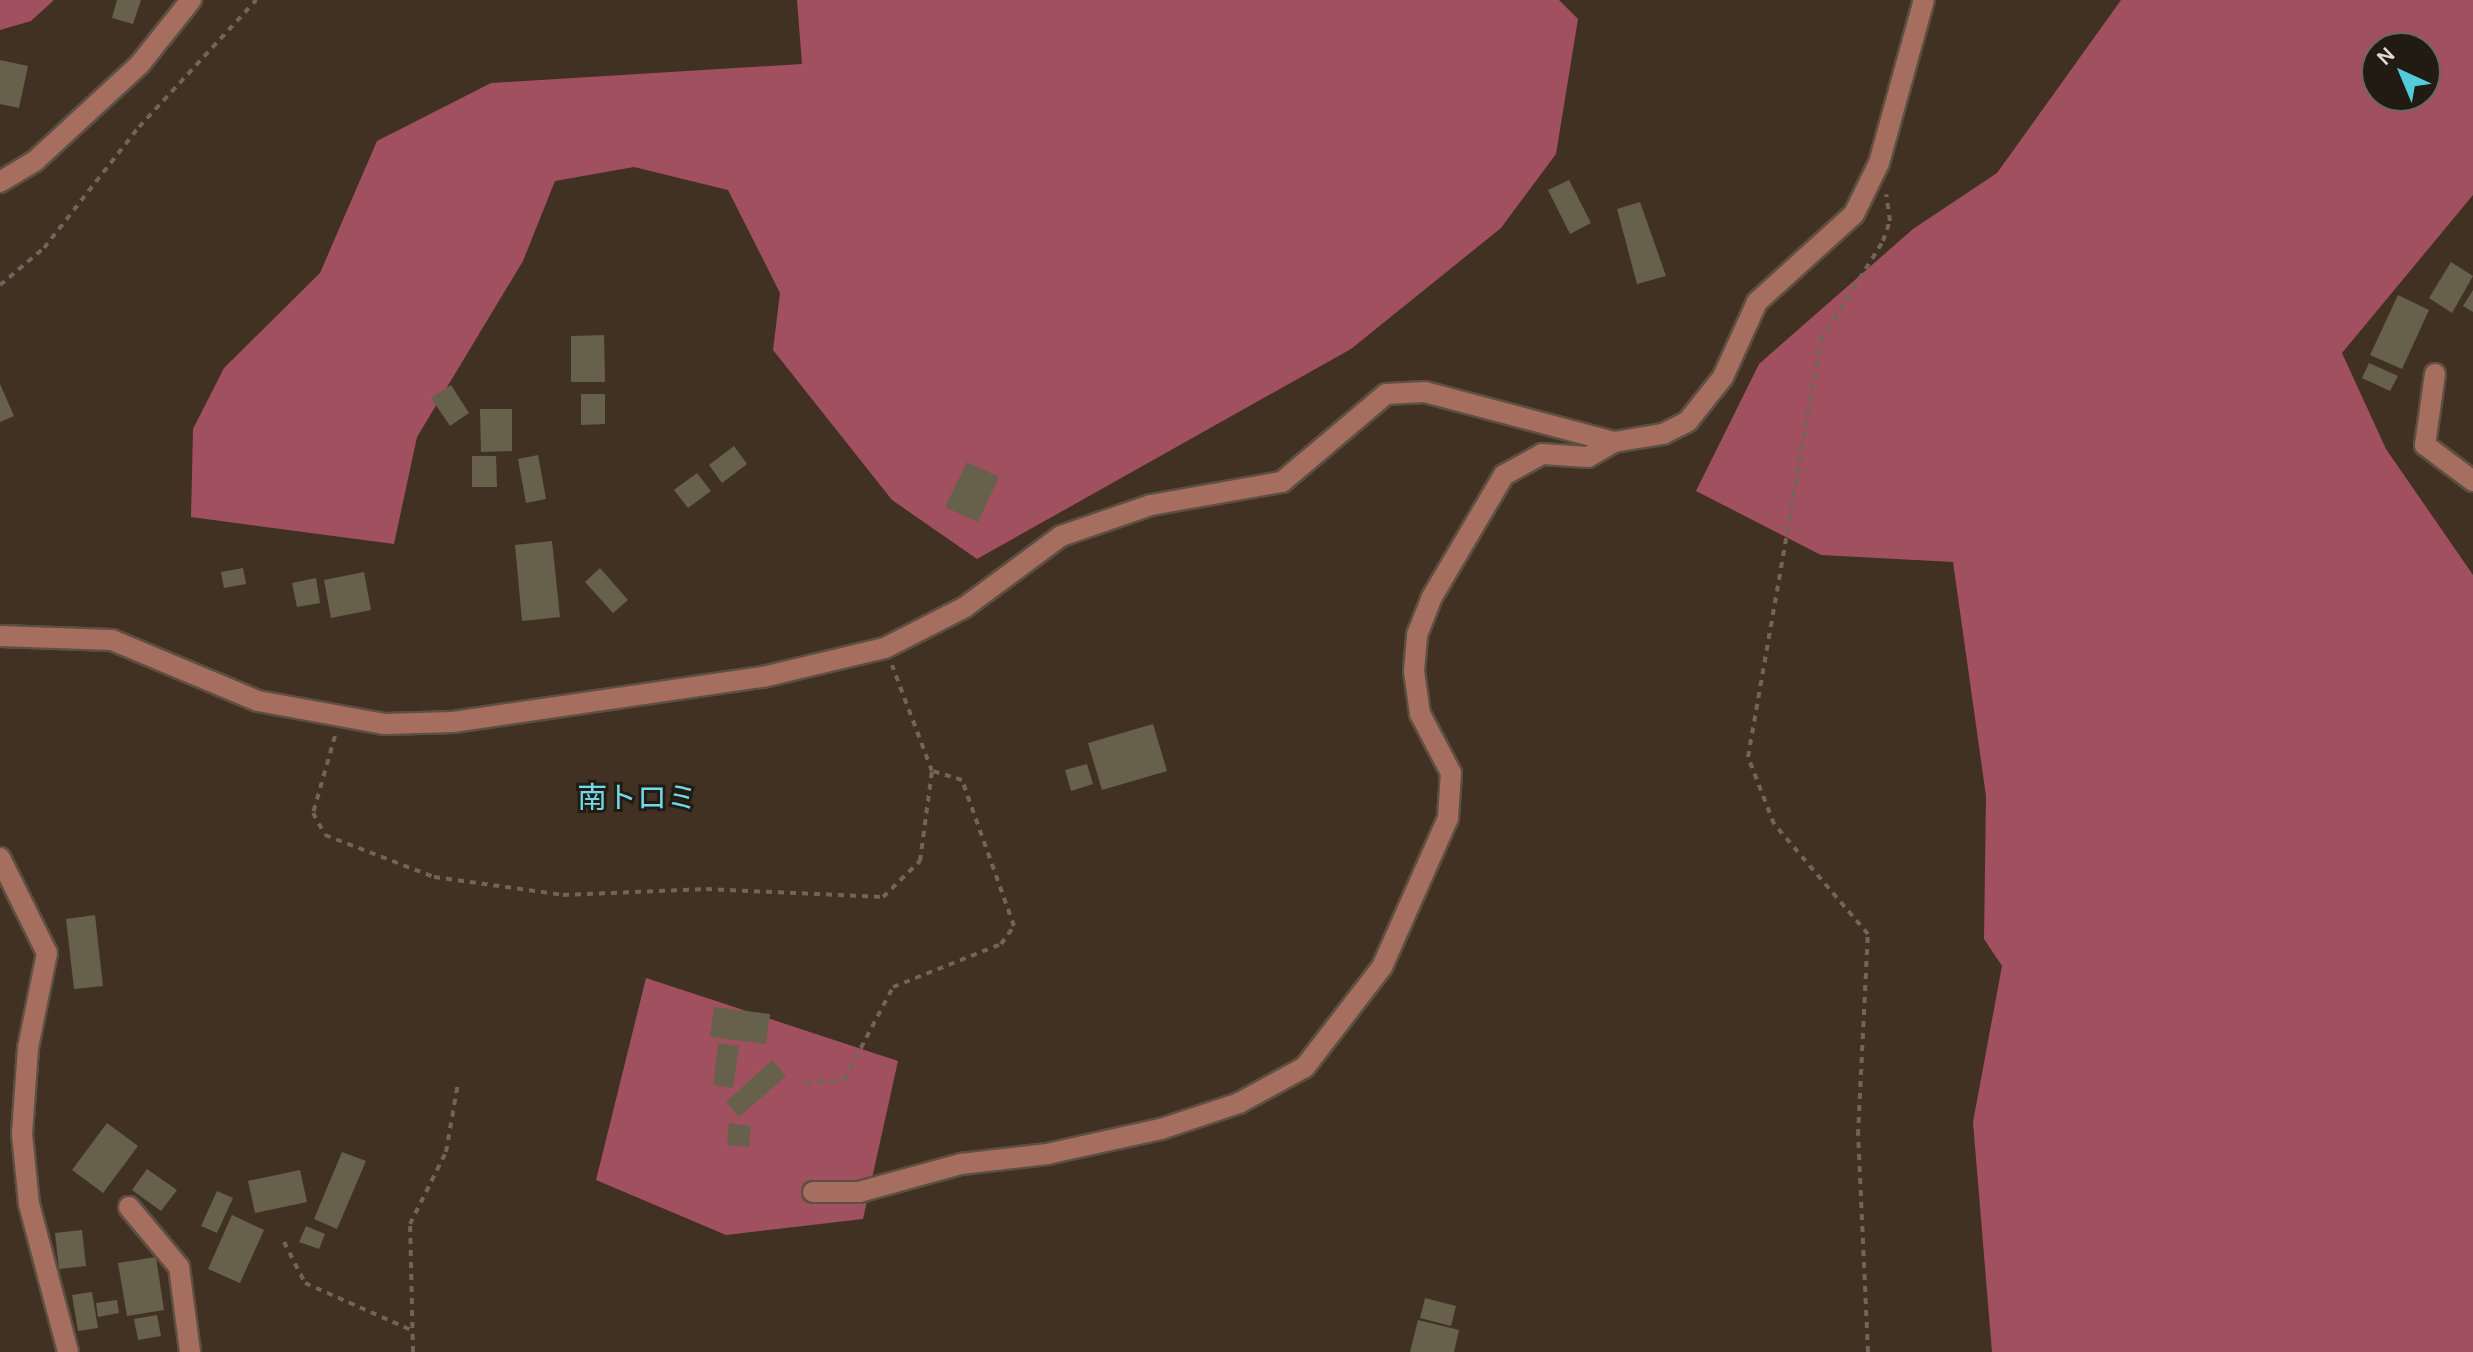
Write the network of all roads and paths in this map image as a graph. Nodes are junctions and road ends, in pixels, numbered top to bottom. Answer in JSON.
{"nodes":[{"id":1,"x":191,"y":0,"type":"edge"},
{"id":2,"x":256,"y":0,"type":"edge"},
{"id":3,"x":1924,"y":0,"type":"edge"},
{"id":4,"x":1874,"y":175,"type":"junction"},
{"id":5,"x":0,"y":182,"type":"edge"},
{"id":6,"x":0,"y":285,"type":"edge"},
{"id":7,"x":2435,"y":374,"type":"dead end"},
{"id":8,"x":1614,"y":442,"type":"junction"},
{"id":9,"x":2473,"y":481,"type":"edge"},
{"id":10,"x":0,"y":636,"type":"edge"},
{"id":11,"x":885,"y":648,"type":"junction"},
{"id":12,"x":341,"y":716,"type":"junction"},
{"id":13,"x":932,"y":771,"type":"junction"},
{"id":14,"x":0,"y":858,"type":"edge"},
{"id":15,"x":458,"y":1083,"type":"dead end"},
{"id":16,"x":806,"y":1083,"type":"dead end"},
{"id":17,"x":813,"y":1192,"type":"dead end"},
{"id":18,"x":129,"y":1207,"type":"dead end"},
{"id":19,"x":284,"y":1242,"type":"dead end"},
{"id":20,"x":411,"y":1330,"type":"junction"},
{"id":21,"x":68,"y":1352,"type":"edge"},
{"id":22,"x":190,"y":1352,"type":"edge"},
{"id":23,"x":413,"y":1352,"type":"edge"},
{"id":24,"x":1868,"y":1352,"type":"edge"}],
"edges":[{"from":1,"to":5,"type":"street"},
{"from":2,"to":6,"type":"path"},
{"from":3,"to":4,"type":"street"},
{"from":4,"to":8,"type":"street"},
{"from":4,"to":24,"type":"path"},
{"from":7,"to":9,"type":"street"},
{"from":8,"to":11,"type":"street"},
{"from":8,"to":17,"type":"street"},
{"from":10,"to":12,"type":"street"},
{"from":11,"to":12,"type":"street"},
{"from":11,"to":13,"type":"path"},
{"from":12,"to":13,"type":"path"},
{"from":13,"to":16,"type":"path"},
{"from":14,"to":21,"type":"street"},
{"from":15,"to":20,"type":"path"},
{"from":18,"to":22,"type":"street"},
{"from":19,"to":20,"type":"path"},
{"from":20,"to":23,"type":"path"}]}
